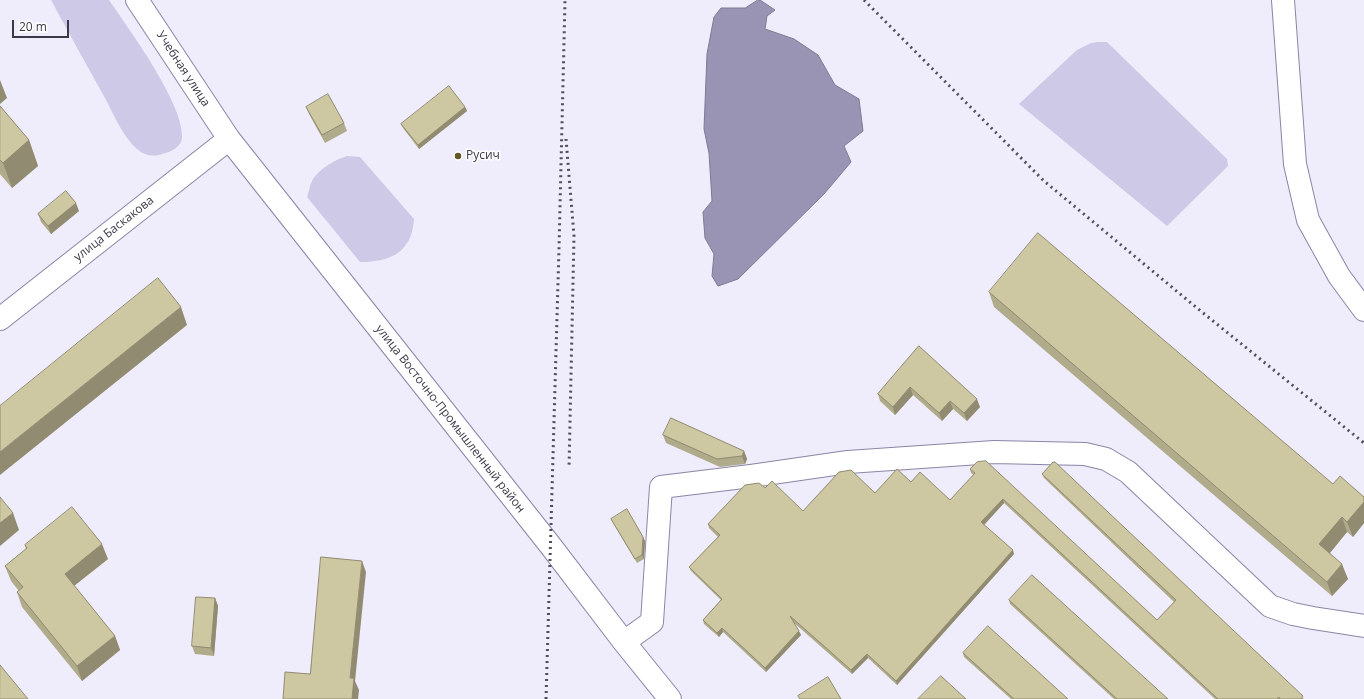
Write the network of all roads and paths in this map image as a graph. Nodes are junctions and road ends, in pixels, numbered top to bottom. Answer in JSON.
{"nodes":[{"id":1,"x":137,"y":0,"type":"edge"},
{"id":2,"x":1283,"y":0,"type":"edge"},
{"id":3,"x":229,"y":139,"type":"junction"},
{"id":4,"x":1364,"y":310,"type":"edge"},
{"id":5,"x":0,"y":318,"type":"edge"},
{"id":6,"x":1364,"y":626,"type":"edge"},
{"id":7,"x":624,"y":642,"type":"junction"},
{"id":8,"x":670,"y":699,"type":"edge"}],
"edges":[{"from":1,"to":3,"type":"street","name":"Учебная улица"},
{"from":2,"to":4,"type":"street"},
{"from":3,"to":5,"type":"street","name":"улица Баскакова"},
{"from":3,"to":7,"type":"street","name":"улица Восточно-Промышленный район"},
{"from":6,"to":7,"type":"street"},
{"from":7,"to":8,"type":"street","name":"улица Восточно-Промышленный район"}]}
